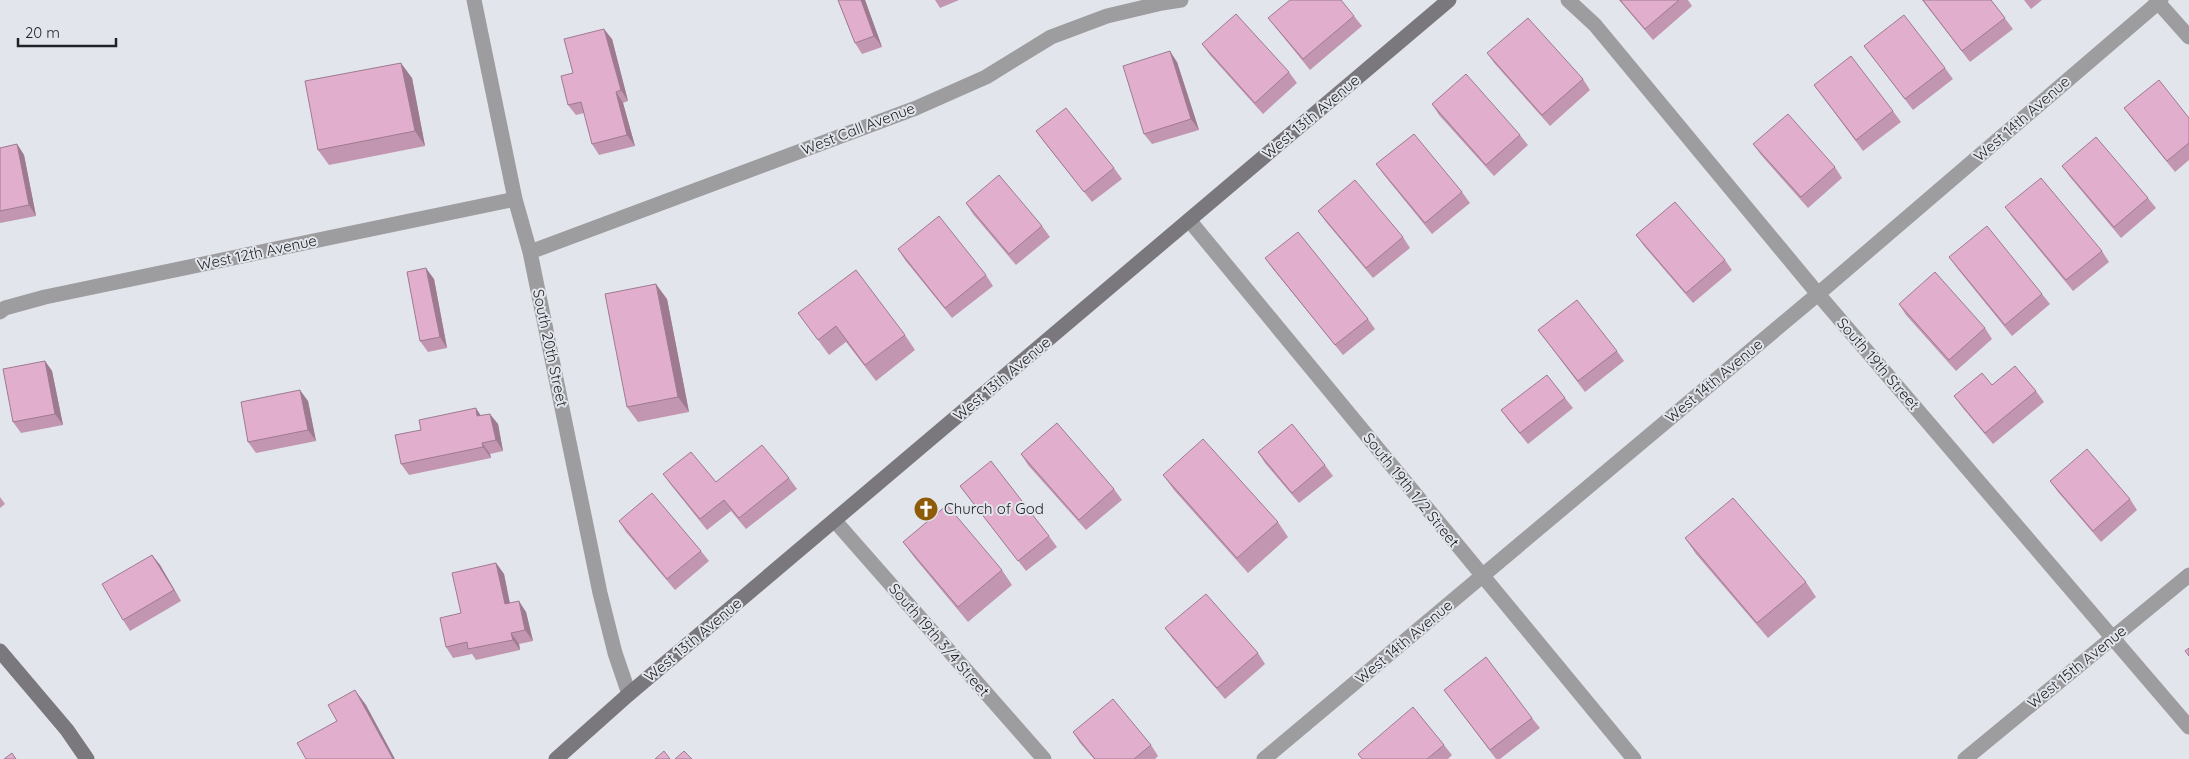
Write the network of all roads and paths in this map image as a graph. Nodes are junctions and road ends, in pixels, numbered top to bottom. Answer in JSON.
{"nodes":[{"id":1,"x":474,"y":0,"type":"edge"},
{"id":2,"x":1181,"y":0,"type":"edge"},
{"id":3,"x":1449,"y":0,"type":"edge"},
{"id":4,"x":1568,"y":0,"type":"edge"},
{"id":5,"x":2158,"y":1,"type":"edge"},
{"id":6,"x":2189,"y":37,"type":"edge"},
{"id":7,"x":516,"y":199,"type":"junction"},
{"id":8,"x":1189,"y":220,"type":"junction"},
{"id":9,"x":530,"y":252,"type":"junction"},
{"id":10,"x":1818,"y":294,"type":"junction"},
{"id":11,"x":0,"y":312,"type":"edge"},
{"id":12,"x":835,"y":521,"type":"junction"},
{"id":13,"x":2189,"y":575,"type":"edge"},
{"id":14,"x":1482,"y":576,"type":"junction"},
{"id":15,"x":2112,"y":638,"type":"junction"},
{"id":16,"x":0,"y":651,"type":"edge"},
{"id":17,"x":629,"y":694,"type":"junction"},
{"id":18,"x":2189,"y":727,"type":"edge"},
{"id":19,"x":87,"y":759,"type":"edge"},
{"id":20,"x":556,"y":759,"type":"edge"},
{"id":21,"x":1044,"y":759,"type":"edge"},
{"id":22,"x":1264,"y":759,"type":"edge"},
{"id":23,"x":1634,"y":759,"type":"edge"},
{"id":24,"x":1966,"y":759,"type":"edge"}],
"edges":[{"from":1,"to":7,"type":"street","name":"South 20th Street"},
{"from":2,"to":9,"type":"street","name":"West Call Avenue"},
{"from":3,"to":8,"type":"street","name":"West 13th Avenue"},
{"from":4,"to":10,"type":"street","name":"South 19th Street"},
{"from":5,"to":6,"type":"street"},
{"from":5,"to":10,"type":"street","name":"West 14th Avenue"},
{"from":7,"to":9,"type":"street","name":"South 20th Street"},
{"from":7,"to":11,"type":"street","name":"West 12th Avenue"},
{"from":8,"to":12,"type":"street","name":"West 13th Avenue"},
{"from":8,"to":14,"type":"street","name":"South 19th 1/2 Street"},
{"from":9,"to":17,"type":"street","name":"South 20th Street"},
{"from":10,"to":14,"type":"street","name":"West 14th Avenue"},
{"from":10,"to":15,"type":"street","name":"South 19th Street"},
{"from":12,"to":17,"type":"street","name":"West 13th Avenue"},
{"from":12,"to":21,"type":"street","name":"South 19th 3/4 Street"},
{"from":13,"to":15,"type":"street","name":"West 15th Avenue"},
{"from":14,"to":22,"type":"street","name":"West 14th Avenue"},
{"from":14,"to":23,"type":"street","name":"South 19th 1/2 Street"},
{"from":15,"to":18,"type":"street","name":"South 19th Street"},
{"from":15,"to":24,"type":"street","name":"West 15th Avenue"},
{"from":16,"to":19,"type":"street"},
{"from":17,"to":20,"type":"street","name":"West 13th Avenue"}]}
